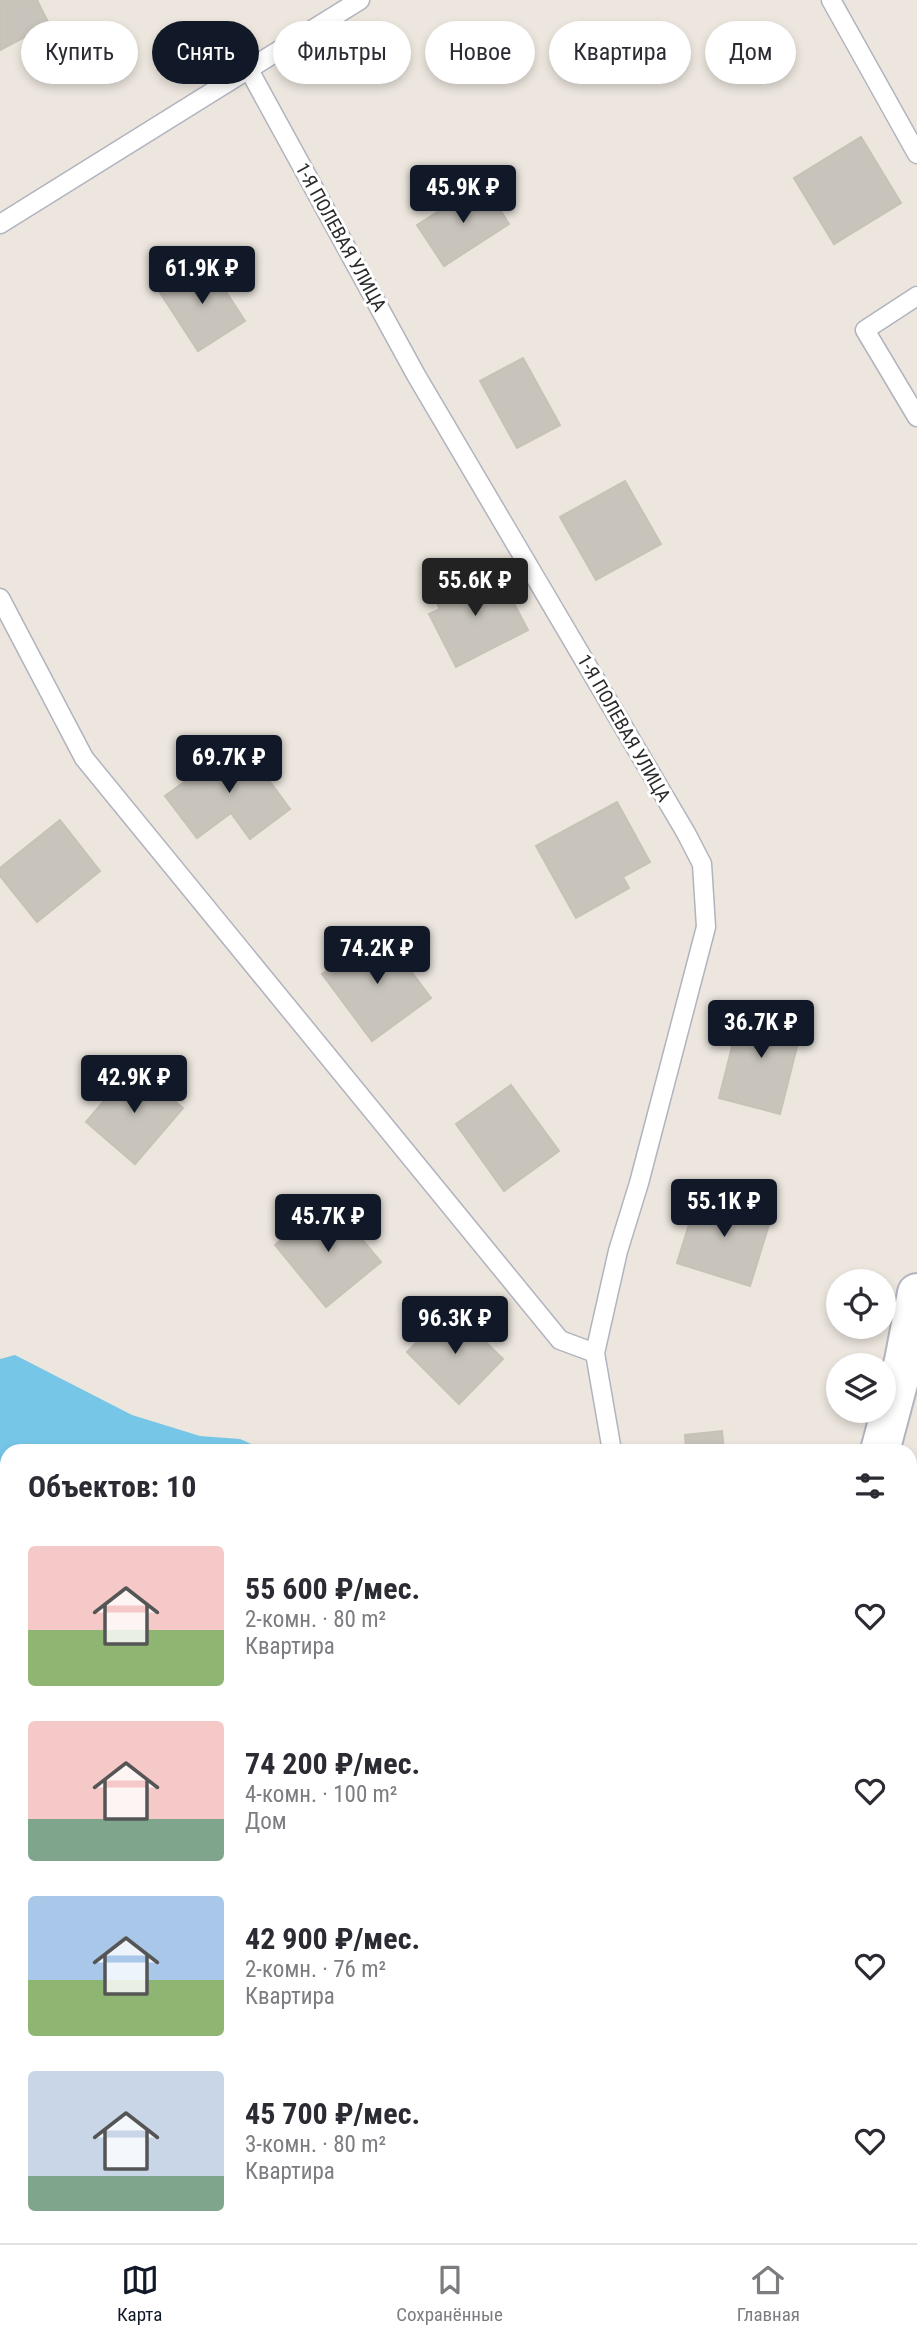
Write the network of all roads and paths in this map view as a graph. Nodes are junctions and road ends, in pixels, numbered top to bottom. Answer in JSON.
{"nodes":[{"id":1,"x":360,"y":0,"type":"edge"},
{"id":2,"x":831,"y":0,"type":"edge"},
{"id":3,"x":259,"y":61,"type":"edge"},
{"id":4,"x":223,"y":84,"type":"edge"},
{"id":5,"x":257,"y":84,"type":"edge"},
{"id":6,"x":917,"y":154,"type":"edge"},
{"id":7,"x":0,"y":224,"type":"edge"},
{"id":8,"x":917,"y":296,"type":"edge"},
{"id":9,"x":917,"y":417,"type":"edge"},
{"id":10,"x":0,"y":598,"type":"edge"},
{"id":11,"x":917,"y":1293,"type":"edge"},
{"id":12,"x":595,"y":1353,"type":"junction"},
{"id":13,"x":910,"y":1363,"type":"edge"},
{"id":14,"x":611,"y":1444,"type":"edge"},
{"id":15,"x":882,"y":1444,"type":"edge"}],
"edges":[{"from":1,"to":3,"type":"lane"},
{"from":2,"to":6,"type":"lane"},
{"from":4,"to":7,"type":"lane"},
{"from":5,"to":12,"type":"lane","name":"1-Я ПОЛЕВАЯ УЛИЦА"},
{"from":8,"to":9,"type":"lane"},
{"from":10,"to":12,"type":"lane"},
{"from":11,"to":13,"type":"street"},
{"from":12,"to":14,"type":"lane","name":"1-Я ПОЛЕВАЯ УЛИЦА"},
{"from":13,"to":15,"type":"street"}]}
